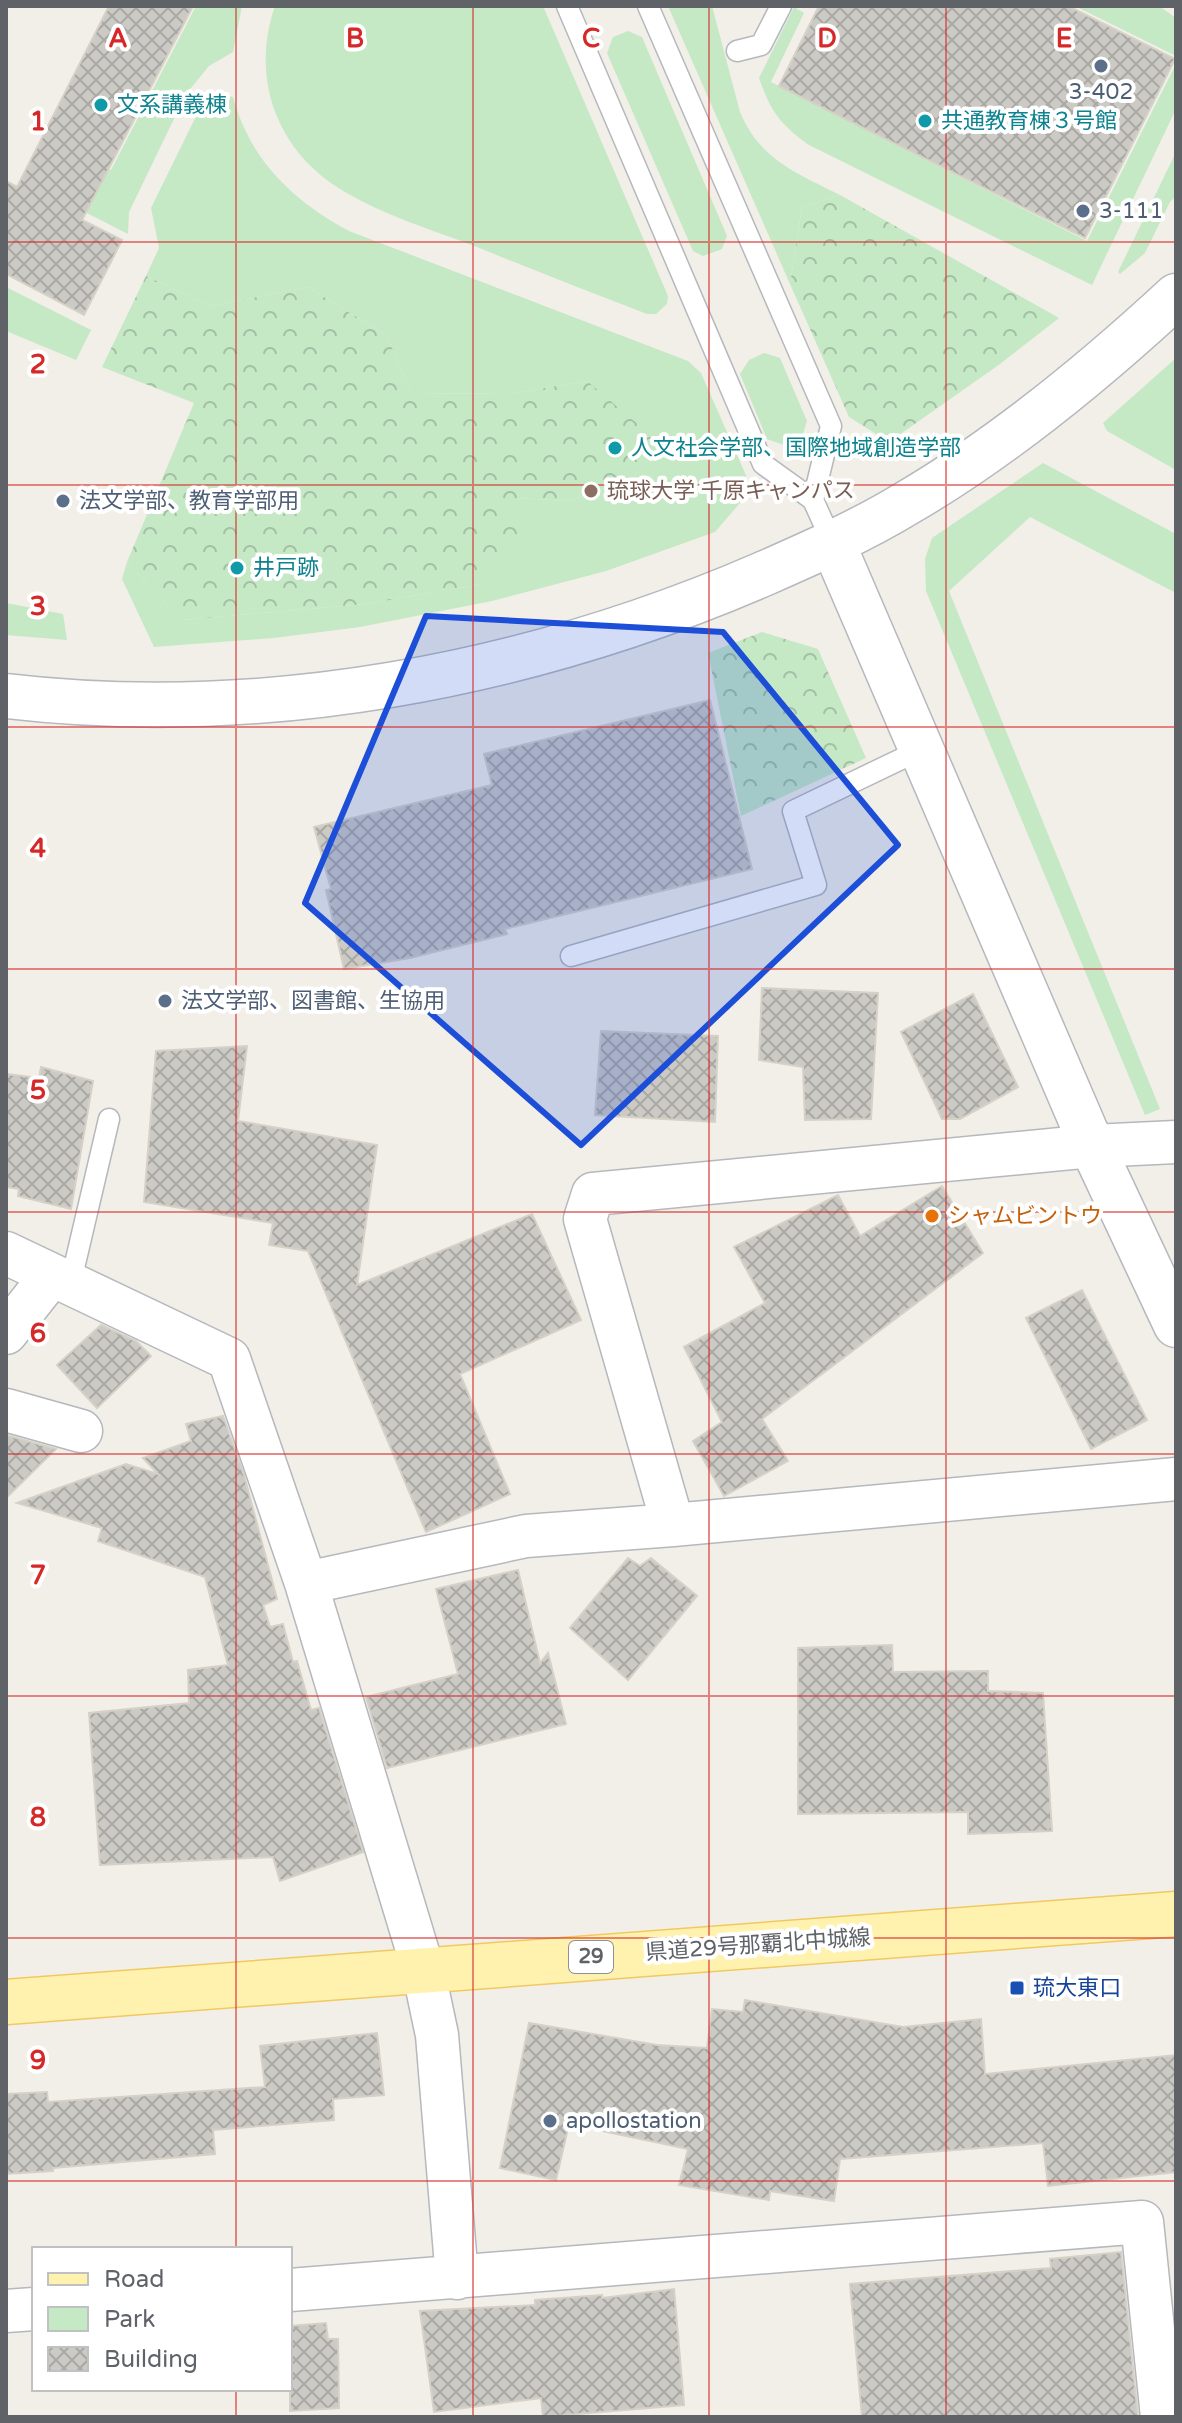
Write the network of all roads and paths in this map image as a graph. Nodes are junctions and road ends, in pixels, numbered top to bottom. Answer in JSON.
{"nodes":[{"id":1,"x":567,"y":6,"type":"edge"},
{"id":2,"x":648,"y":6,"type":"edge"},
{"id":3,"x":781,"y":6,"type":"edge"},
{"id":4,"x":737,"y":51,"type":"dead end"},
{"id":5,"x":1176,"y":296,"type":"edge"},
{"id":6,"x":813,"y":500,"type":"junction"},
{"id":7,"x":833,"y":544,"type":"junction"},
{"id":8,"x":6,"y":696,"type":"edge"},
{"id":9,"x":922,"y":749,"type":"junction"},
{"id":10,"x":571,"y":956,"type":"dead end"},
{"id":11,"x":109,"y":1119,"type":"dead end"},
{"id":12,"x":1176,"y":1142,"type":"edge"},
{"id":13,"x":1092,"y":1146,"type":"junction"},
{"id":14,"x":6,"y":1253,"type":"edge"},
{"id":15,"x":61,"y":1280,"type":"junction"},
{"id":16,"x":1176,"y":1325,"type":"edge"},
{"id":17,"x":6,"y":1333,"type":"edge"},
{"id":18,"x":6,"y":1410,"type":"edge"},
{"id":19,"x":81,"y":1431,"type":"dead end"},
{"id":20,"x":1176,"y":1479,"type":"edge"},
{"id":21,"x":673,"y":1525,"type":"junction"},
{"id":22,"x":306,"y":1583,"type":"junction"},
{"id":23,"x":1176,"y":1914,"type":"edge"},
{"id":24,"x":423,"y":1969,"type":"junction"},
{"id":25,"x":6,"y":2002,"type":"edge"},
{"id":26,"x":457,"y":2278,"type":"junction"},
{"id":27,"x":292,"y":2290,"type":"edge"},
{"id":28,"x":32,"y":2309,"type":"edge"},
{"id":29,"x":6,"y":2311,"type":"edge"},
{"id":30,"x":1162,"y":2417,"type":"edge"}],
"edges":[{"from":1,"to":6,"type":"lane"},
{"from":2,"to":6,"type":"lane"},
{"from":3,"to":4,"type":"lane"},
{"from":5,"to":7,"type":"street"},
{"from":6,"to":7,"type":"lane"},
{"from":7,"to":8,"type":"street"},
{"from":7,"to":9,"type":"street"},
{"from":9,"to":10,"type":"lane"},
{"from":9,"to":13,"type":"street"},
{"from":11,"to":15,"type":"lane"},
{"from":12,"to":13,"type":"street"},
{"from":13,"to":16,"type":"street"},
{"from":13,"to":21,"type":"street"},
{"from":14,"to":15,"type":"street"},
{"from":15,"to":17,"type":"street"},
{"from":15,"to":22,"type":"street"},
{"from":18,"to":19,"type":"street"},
{"from":20,"to":21,"type":"street"},
{"from":21,"to":22,"type":"street"},
{"from":22,"to":24,"type":"street"},
{"from":23,"to":24,"type":"main road","name":"県道29号那覇北中城線","number":"29"},
{"from":24,"to":25,"type":"main road","name":"県道29号那覇北中城線","number":"29"},
{"from":24,"to":26,"type":"street"},
{"from":26,"to":27,"type":"street"},
{"from":26,"to":30,"type":"street"},
{"from":28,"to":29,"type":"street"}]}
